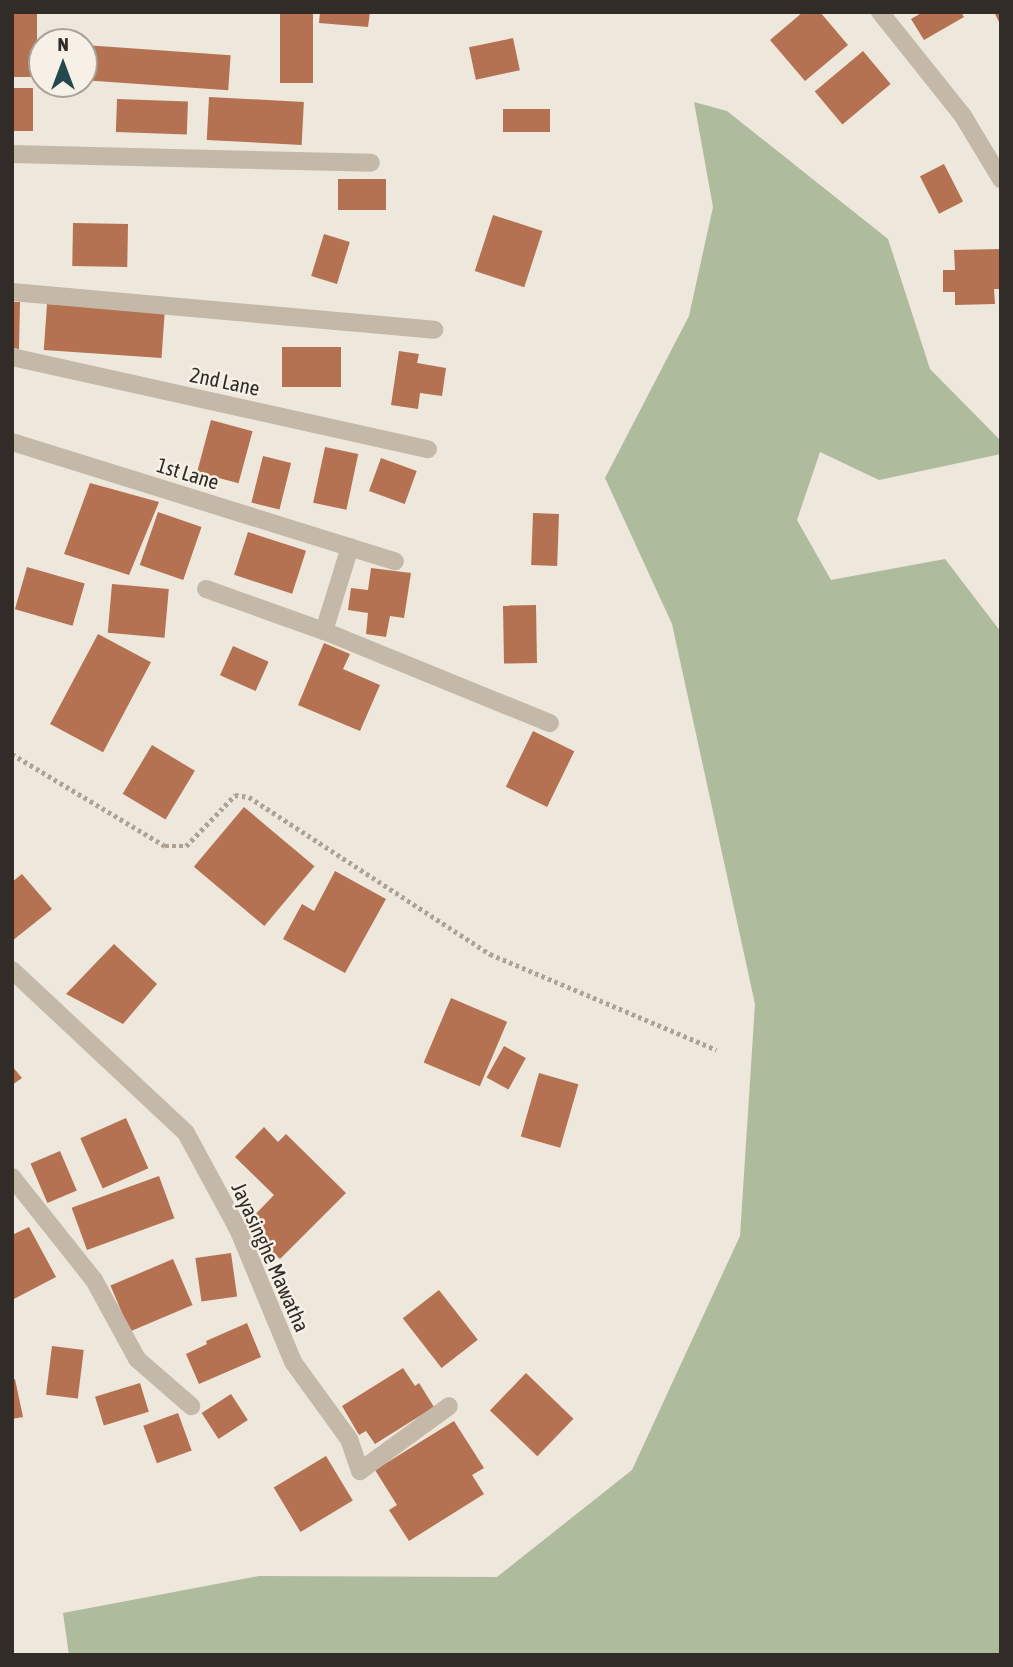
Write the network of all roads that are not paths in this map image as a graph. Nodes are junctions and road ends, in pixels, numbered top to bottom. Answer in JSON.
{"nodes":[{"id":1,"x":880,"y":12,"type":"edge"},
{"id":2,"x":12,"y":154,"type":"edge"},
{"id":3,"x":371,"y":163,"type":"dead end"},
{"id":4,"x":1001,"y":179,"type":"edge"},
{"id":5,"x":12,"y":292,"type":"edge"},
{"id":6,"x":434,"y":330,"type":"dead end"},
{"id":7,"x":12,"y":358,"type":"edge"},
{"id":8,"x":12,"y":442,"type":"edge"},
{"id":9,"x":428,"y":449,"type":"dead end"},
{"id":10,"x":350,"y":547,"type":"junction"},
{"id":11,"x":395,"y":561,"type":"dead end"},
{"id":12,"x":206,"y":589,"type":"dead end"},
{"id":13,"x":324,"y":631,"type":"junction"},
{"id":14,"x":550,"y":723,"type":"dead end"},
{"id":15,"x":12,"y":970,"type":"edge"},
{"id":16,"x":12,"y":1177,"type":"edge"},
{"id":17,"x":191,"y":1406,"type":"dead end"},
{"id":18,"x":449,"y":1406,"type":"dead end"}],
"edges":[{"from":1,"to":4,"type":"street"},
{"from":2,"to":3,"type":"street"},
{"from":5,"to":6,"type":"street"},
{"from":7,"to":9,"type":"street","name":"2nd Lane"},
{"from":8,"to":10,"type":"street","name":"1st Lane"},
{"from":10,"to":11,"type":"street","name":"1st Lane"},
{"from":10,"to":13,"type":"street"},
{"from":12,"to":13,"type":"street"},
{"from":13,"to":14,"type":"street"},
{"from":15,"to":18,"type":"street","name":"Jayasinghe Mawatha"},
{"from":16,"to":17,"type":"street"}]}
